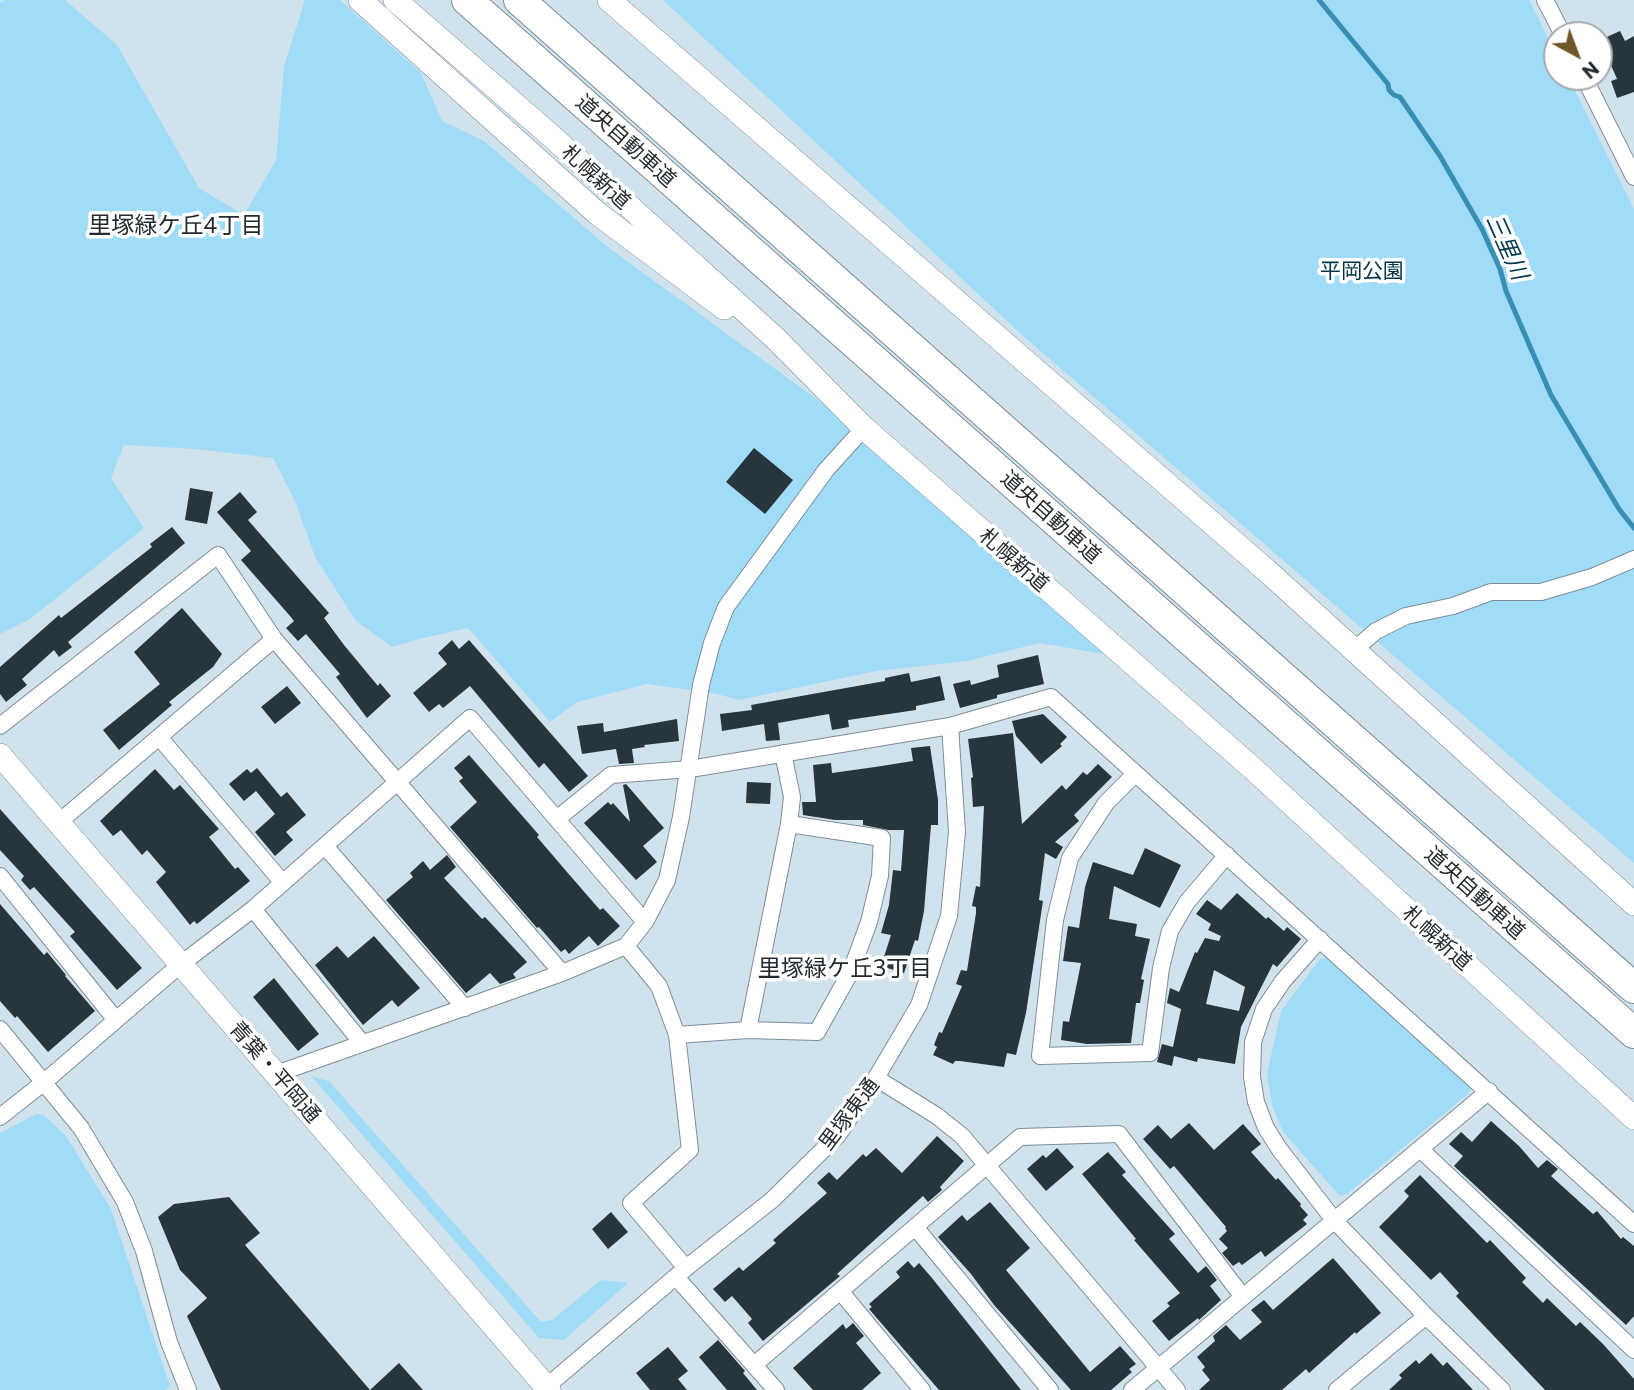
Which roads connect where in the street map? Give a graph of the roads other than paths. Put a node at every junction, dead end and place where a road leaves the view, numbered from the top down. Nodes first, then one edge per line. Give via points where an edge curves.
1 (360, 0) edge
2 (395, 0) edge
3 (467, 0) edge
4 (519, 0) edge
5 (609, 0) edge
6 (626, 0) edge
7 (1545, 0) edge
8 (1556, 21) edge
9 (684, 66) junction
10 (1591, 91) edge
11 (1634, 177) edge
12 (775, 338) junction
13 (864, 428) junction
14 (1631, 560) edge
15 (274, 639) junction
16 (1354, 650) junction
17 (0, 726) edge
18 (950, 726) junction
19 (159, 737) junction
20 (783, 753) junction
21 (0, 755) edge
22 (690, 769) junction
23 (1135, 775) junction
24 (397, 783) junction
25 (558, 818) junction
26 (58, 823) junction
27 (789, 824) junction
28 (325, 846) junction
29 (1227, 855) junction
30 (0, 876) edge
31 (283, 883) junction
32 (1634, 904) edge
33 (253, 909) junction
34 (645, 922) junction
35 (1320, 939) junction
36 (626, 946) junction
37 (181, 964) junction
38 (562, 973) junction
39 (1634, 988) edge
40 (465, 1008) junction
41 (116, 1020) junction
42 (0, 1029) edge
43 (748, 1030) junction
44 (1634, 1034) edge
45 (677, 1035) junction
46 (362, 1043) junction
47 (276, 1074) junction
48 (876, 1077) junction
49 (43, 1083) junction
50 (1489, 1091) junction
51 (0, 1117) edge
52 (1634, 1118) edge
53 (1420, 1149) junction
54 (987, 1164) junction
55 (1334, 1220) junction
56 (1634, 1224) edge
57 (915, 1227) junction
58 (681, 1272) junction
59 (841, 1292) junction
60 (1243, 1297) junction
61 (1426, 1316) junction
62 (1634, 1350) edge
63 (754, 1365) junction
64 (1158, 1368) junction
65 (545, 1389) edge
66 (188, 1390) edge
67 (776, 1390) edge
68 (922, 1390) edge
69 (1050, 1390) edge
70 (1132, 1390) edge
71 (1177, 1390) edge
72 (1337, 1390) edge
73 (1502, 1390) edge

1 - 12 street via 598,214 715,303
2 - 12 street, 札幌新道
3 - 44 highway, 道央自動車道
4 - 39 highway, 道央自動車道
5 - 9 street
6 - 9 street
7 - 8 street
9 - 16 street
10 - 11 street
12 - 13 street, 札幌新道
13 - 22 street via 826,470 726,607 701,685
13 - 52 street, 札幌新道 via 1250,766
14 - 16 street via 1541,592 1492,592 1406,616 1376,631
15 - 17 street via 218,555
15 - 19 street
15 - 24 street
16 - 32 street
18 - 20 street
18 - 23 street via 1051,697
18 - 48 street, 里塚東通 via 957,832 949,916 919,1005
19 - 26 street
19 - 31 street
20 - 22 street
20 - 27 street via 792,797
21 - 26 street, 青葉・平岡通
22 - 25 street via 611,775
22 - 34 street via 667,880
23 - 29 street
23 - 29 street via 1106,803 1070,858 1055,920 1040,1056 1150,1053 1170,931 1187,902
24 - 25 street via 470,719
24 - 28 street
24 - 38 street
25 - 34 street
26 - 37 street, 青葉・平岡通
27 - 43 street
27 - 43 street via 882,838 880,876 851,971 817,1031
28 - 31 street
28 - 40 street
29 - 35 street
30 - 41 street
31 - 33 street
33 - 37 street
33 - 46 street
34 - 36 street
35 - 50 street
35 - 55 street via 1264,1009 1253,1042 1252,1077 1266,1128
36 - 38 street
36 - 45 street via 659,986
37 - 41 street
37 - 47 street, 青葉・平岡通
38 - 40 street
40 - 46 street
41 - 49 street
42 - 49 street
43 - 45 street
45 - 58 street via 690,1150 631,1203
46 - 47 street
47 - 65 street, 青葉・平岡通
48 - 54 street via 937,1116
48 - 58 street, 里塚東通 via 838,1135 772,1200
49 - 51 street
49 - 66 street via 81,1128 125,1202
50 - 53 street
50 - 56 street
53 - 55 street
53 - 62 street
54 - 57 street
54 - 60 street via 1020,1137 1119,1134
54 - 64 street
55 - 60 street
55 - 61 street
57 - 59 street
57 - 69 street
58 - 63 street
58 - 65 street, 里塚東通
59 - 63 street
59 - 68 street
60 - 64 street
61 - 72 street
61 - 73 street
63 - 67 street
64 - 70 street
64 - 71 street

